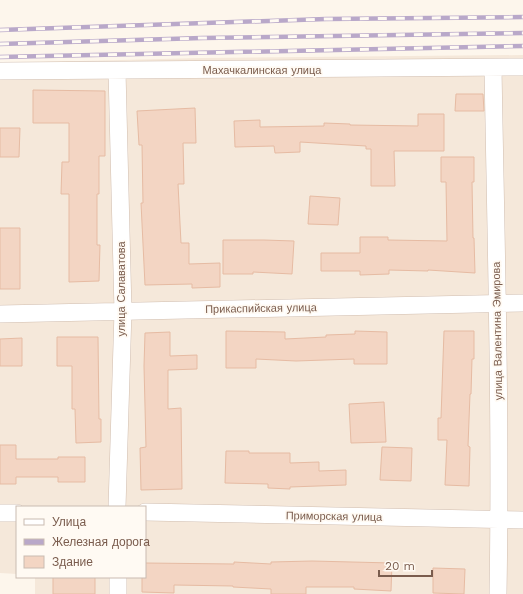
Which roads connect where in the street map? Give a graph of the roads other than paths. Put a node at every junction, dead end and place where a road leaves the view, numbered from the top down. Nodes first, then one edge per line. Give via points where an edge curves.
1 (523, 67) edge
2 (493, 68) junction
3 (0, 71) edge
4 (117, 71) junction
5 (497, 303) junction
6 (523, 303) edge
7 (123, 311) junction
8 (0, 314) edge
9 (117, 506) edge
10 (146, 512) edge
11 (0, 513) edge
12 (16, 513) edge
13 (499, 519) junction
14 (523, 520) edge
15 (118, 578) edge
16 (118, 594) edge
17 (498, 594) edge

1 - 2 street, Махачкалинская улица
2 - 4 street, Махачкалинская улица
2 - 5 street, улица Валентина Эмирова
3 - 4 street, Махачкалинская улица
4 - 7 street, улица Салаватова
5 - 6 street, Прикаспийская улица
5 - 7 street, Прикаспийская улица
5 - 13 street, улица Валентина Эмирова
7 - 8 street, Прикаспийская улица
7 - 9 street, улица Салаватова
10 - 13 street, Приморская улица
11 - 12 street
13 - 14 street, Приморская улица
13 - 17 street, улица Валентина Эмирова
15 - 16 street

